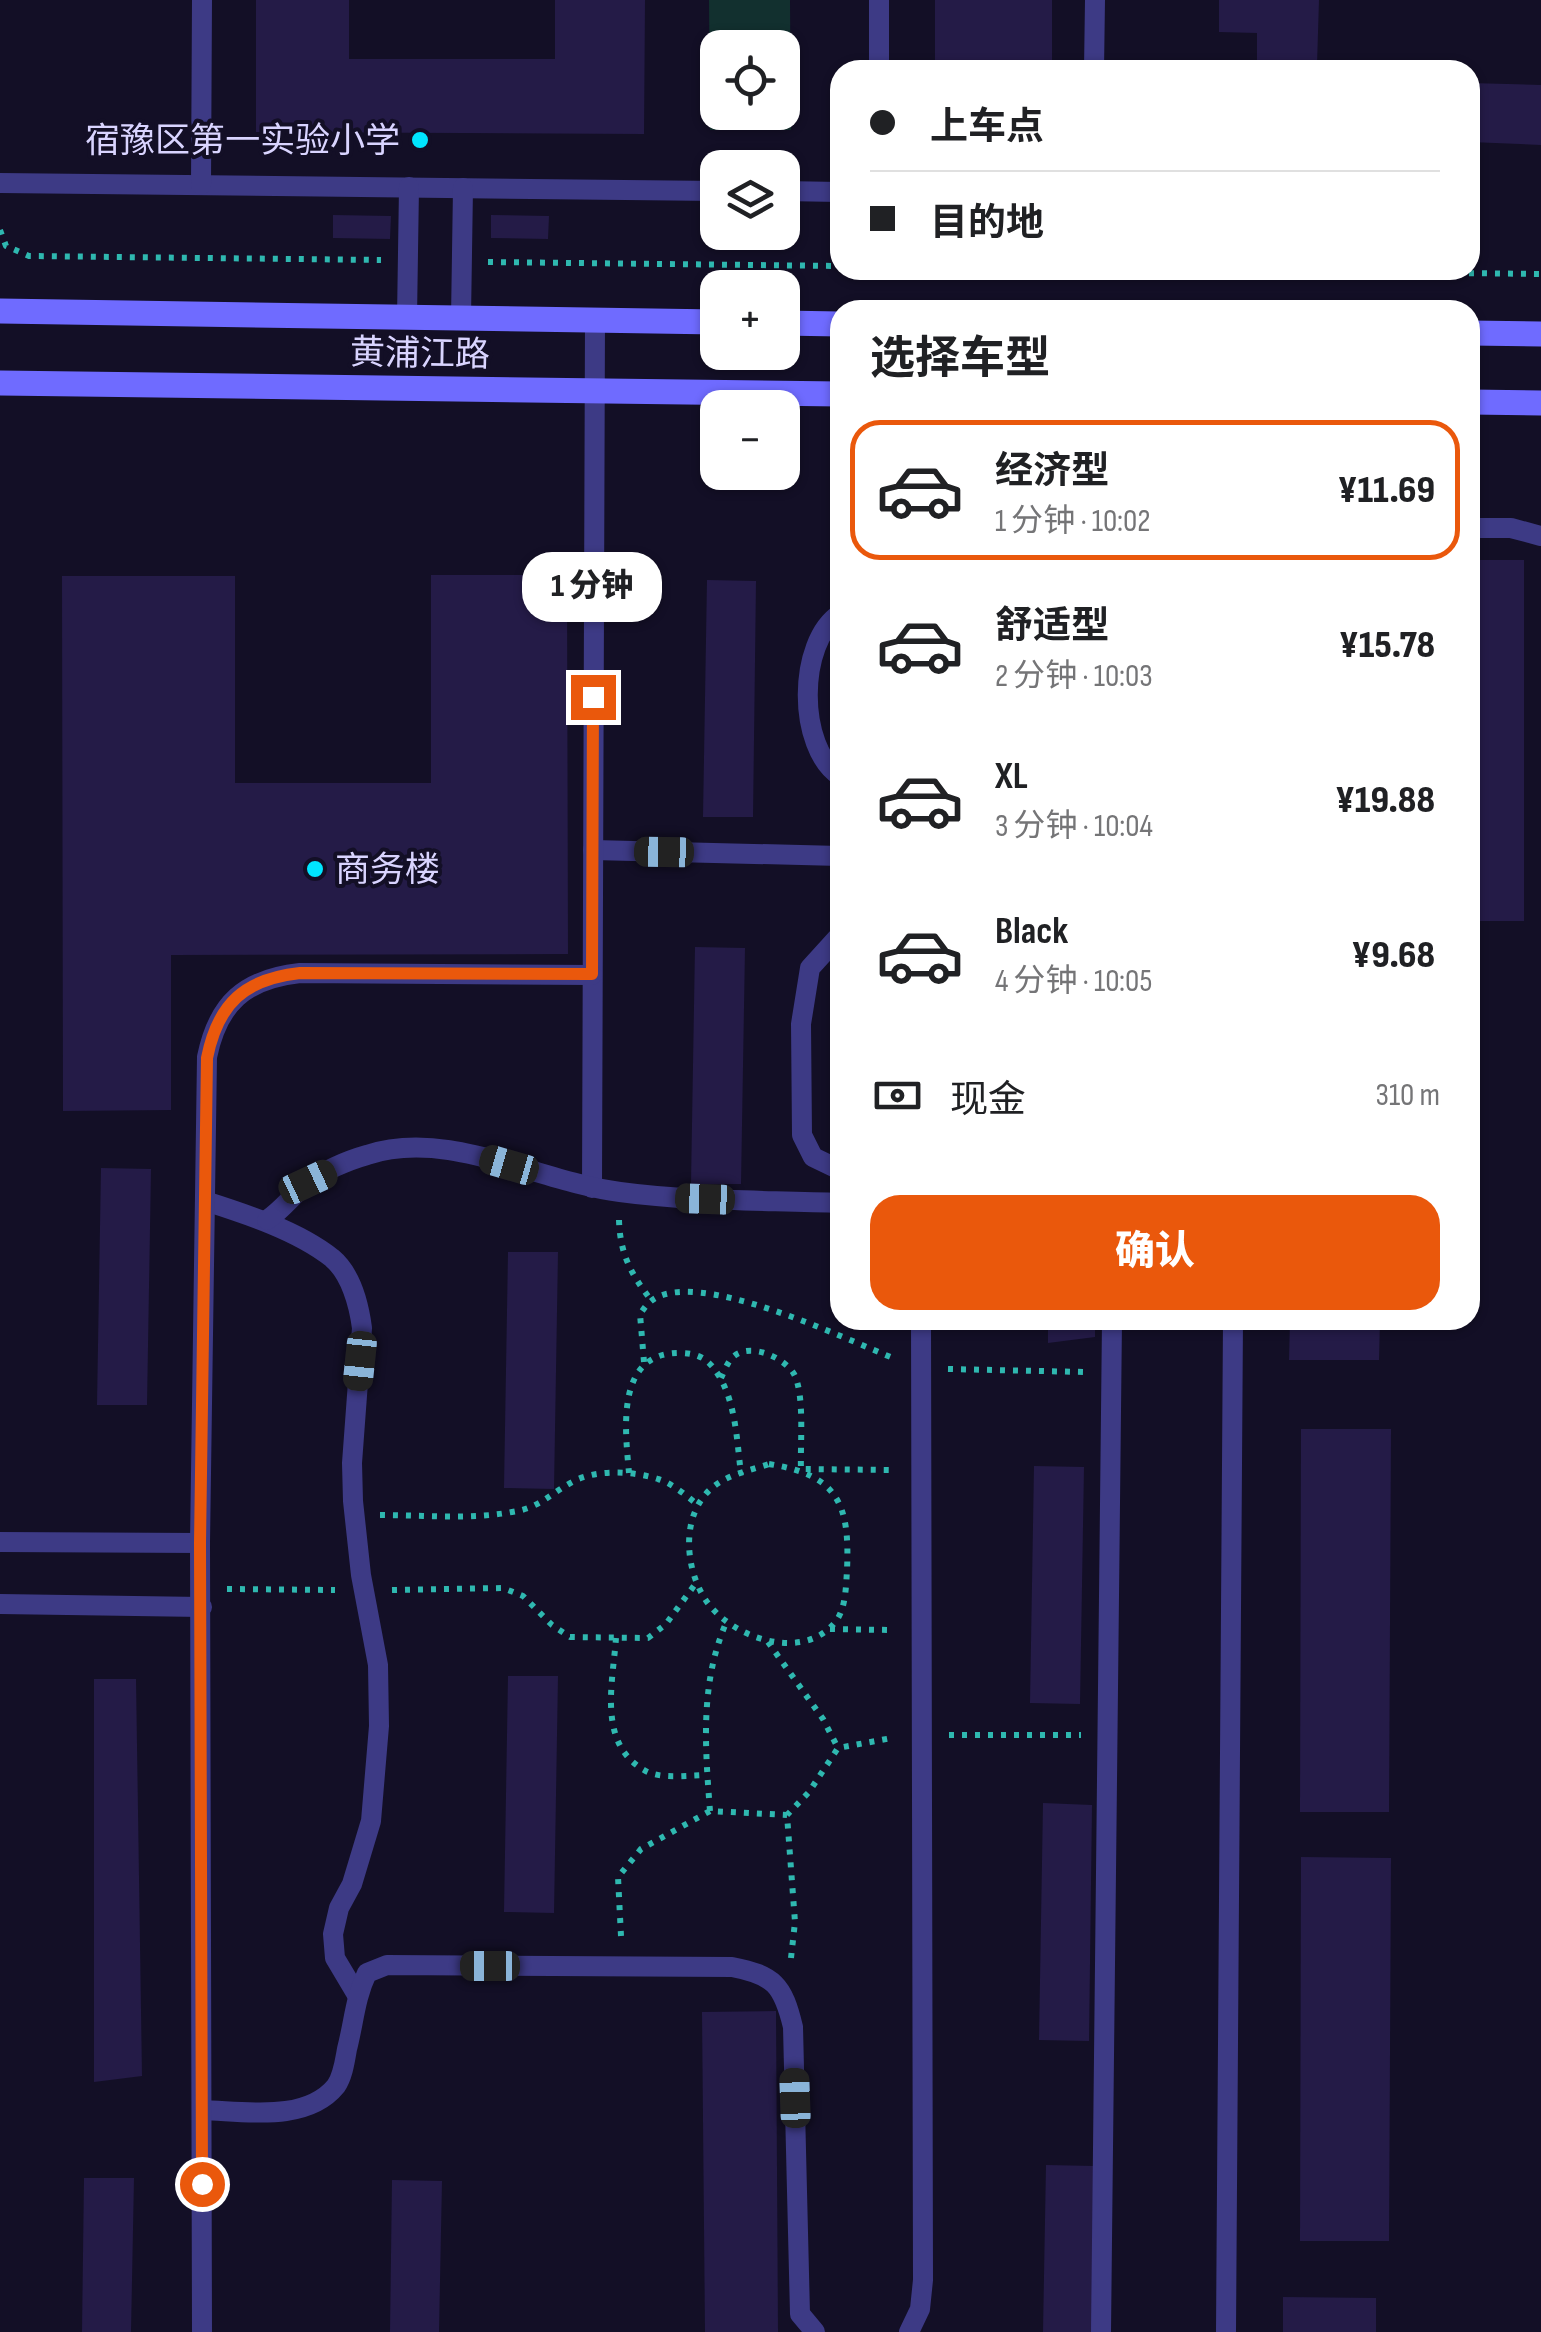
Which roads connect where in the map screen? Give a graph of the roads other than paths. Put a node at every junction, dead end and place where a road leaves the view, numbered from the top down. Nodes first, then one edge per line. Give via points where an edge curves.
1 (202, 0) edge
2 (879, 0) edge
3 (1095, 0) edge
4 (879, 60) edge
5 (1094, 60) edge
6 (0, 184) edge
7 (201, 185) junction
8 (409, 187) junction
9 (463, 188) junction
10 (700, 190) edge
11 (800, 191) edge
12 (830, 192) edge
13 (0, 311) edge
14 (407, 318) junction
15 (462, 318) junction
16 (595, 320) junction
17 (700, 322) edge
18 (800, 323) edge
19 (830, 324) edge
20 (1480, 334) edge
21 (1541, 334) edge
22 (0, 383) edge
23 (594, 390) junction
24 (830, 394) edge
25 (1480, 402) edge
26 (1541, 403) edge
27 (1480, 528) edge
28 (1541, 536) edge
29 (830, 623) edge
30 (830, 766) edge
31 (593, 850) junction
32 (830, 856) edge
33 (830, 946) edge
34 (592, 974) junction
35 (830, 1165) edge
36 (592, 1188) junction
37 (205, 1201) junction
38 (830, 1203) edge
39 (267, 1220) junction
40 (920, 1330) edge
41 (1112, 1330) edge
42 (1232, 1330) edge
43 (0, 1542) edge
44 (200, 1543) junction
45 (201, 1598) junction
46 (0, 1604) edge
47 (356, 1996) junction
48 (202, 2110) junction
49 (202, 2332) edge
50 (815, 2332) edge
51 (910, 2332) edge
52 (1101, 2332) edge
53 (1226, 2332) edge

1 - 7 lane
2 - 4 lane
3 - 5 lane
6 - 7 lane
7 - 8 lane
8 - 9 lane
8 - 14 lane
9 - 10 lane
9 - 15 lane
11 - 12 lane
13 - 14 street, 黄浦江路
14 - 15 street, 黄浦江路
15 - 16 street, 黄浦江路
16 - 17 street, 黄浦江路
16 - 23 lane
18 - 19 street
20 - 21 street
22 - 23 street, 黄浦江路
23 - 24 street, 黄浦江路
23 - 31 lane
25 - 26 street
27 - 28 lane
29 - 30 lane via 815,645 808,712 820,756
31 - 32 lane
31 - 34 lane
33 - 35 lane via 810,968 801,1024 802,1135 813,1157
34 - 36 lane
34 - 37 lane via 300,973 249,987 213,1028
36 - 38 lane via 672,1198
36 - 39 lane via 468,1153 408,1147 368,1154 308,1182
37 - 39 lane
37 - 44 lane
39 - 47 lane via 332,1259 360,1310 352,1463 363,1590 378,1665 376,1767 371,1821 332,1934 334,1958
40 - 51 lane via 924,2280
41 - 52 lane
42 - 53 lane
43 - 44 lane
44 - 45 lane
45 - 46 lane
45 - 48 lane
47 - 48 lane via 338,2083 320,2100 276,2112
47 - 50 lane via 366,1973 387,1965 760,1972 786,1999 793,2026 800,2314
48 - 49 lane

